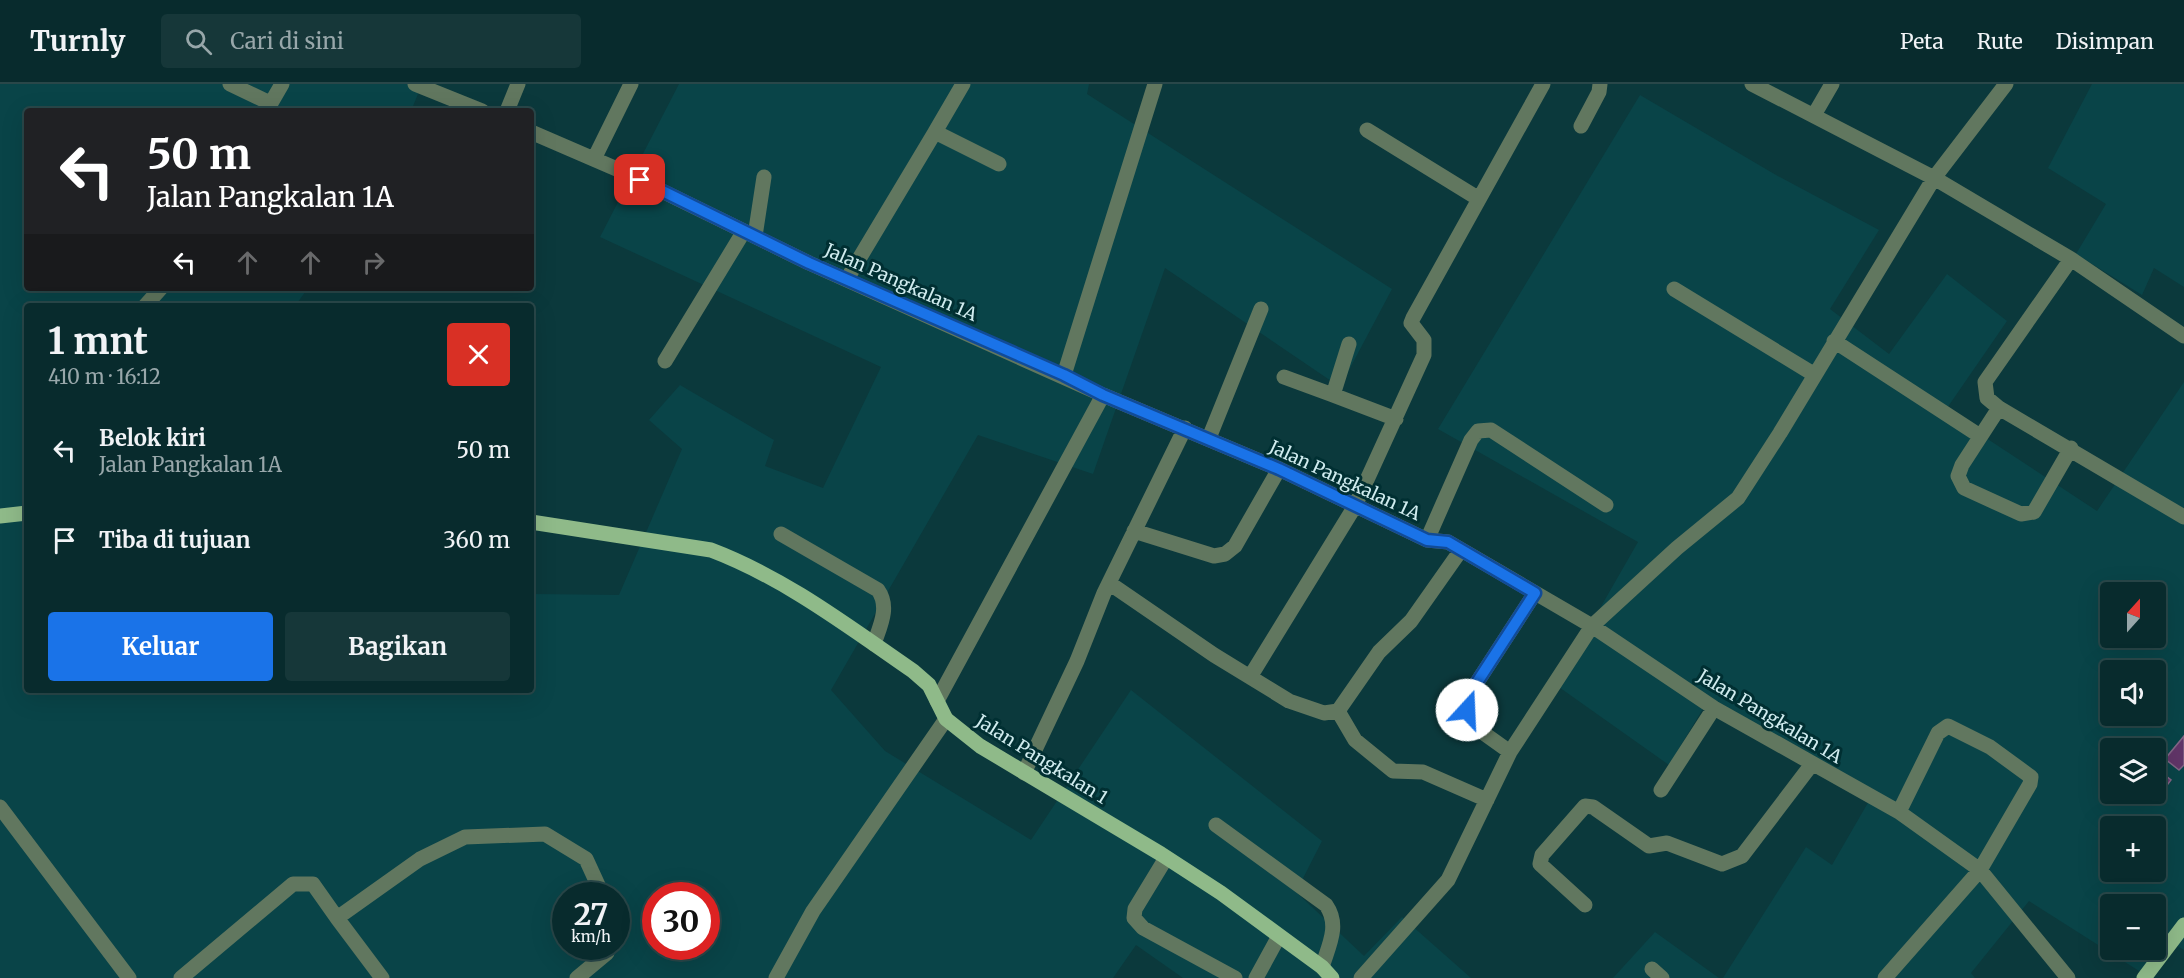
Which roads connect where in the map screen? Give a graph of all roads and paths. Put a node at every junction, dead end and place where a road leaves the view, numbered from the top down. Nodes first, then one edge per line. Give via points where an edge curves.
1 (230, 84) edge
2 (282, 84) edge
3 (415, 84) edge
4 (518, 84) edge
5 (631, 84) edge
6 (963, 84) edge
7 (1155, 84) edge
8 (1543, 84) edge
9 (1600, 84) edge
10 (1752, 84) edge
11 (1832, 84) edge
12 (2006, 84) edge
13 (268, 107) edge
14 (475, 108) edge
15 (508, 108) edge
16 (1814, 115) junction
17 (1581, 126) dead end
18 (1367, 130) dead end
19 (935, 132) junction
20 (534, 133) edge
21 (594, 159) junction
22 (999, 164) dead end
23 (764, 177) dead end
24 (1934, 178) junction
25 (1479, 200) junction
26 (749, 234) junction
27 (2071, 259) junction
28 (847, 279) junction
29 (1674, 289) dead end
30 (158, 291) edge
31 (148, 303) edge
32 (1261, 309) dead end
33 (2184, 336) edge
34 (1834, 341) junction
35 (1349, 344) dead end
36 (665, 361) dead end
37 (1064, 375) junction
38 (1815, 375) junction
39 (1284, 377) dead end
40 (1103, 395) junction
41 (1333, 395) junction
42 (1999, 408) junction
43 (1396, 419) junction
44 (1185, 428) junction
45 (1980, 436) junction
46 (1209, 438) junction
47 (2071, 448) junction
48 (1279, 469) junction
49 (1606, 505) dead end
50 (1355, 506) junction
51 (24, 513) edge
52 (0, 516) edge
53 (2184, 517) edge
54 (534, 522) edge
55 (1134, 531) junction
56 (781, 534) dead end
57 (1427, 540) junction
58 (1461, 550) junction
59 (1109, 583) junction
60 (1535, 593) junction
61 (1592, 627) junction
62 (874, 644) junction
63 (1250, 677) junction
64 (937, 701) junction
65 (1714, 708) junction
66 (1338, 711) junction
67 (946, 719) junction
68 (1510, 752) junction
69 (1812, 764) junction
70 (1024, 773) junction
71 (1660, 790) dead end
72 (1487, 800) junction
73 (0, 807) edge
74 (1899, 812) junction
75 (1216, 825) dead end
76 (1166, 858) junction
77 (1980, 870) junction
78 (597, 882) edge
79 (1585, 905) dead end
80 (337, 918) junction
81 (2184, 925) edge
82 (1279, 936) junction
83 (598, 960) edge
84 (1327, 973) edge
85 (129, 978) edge
86 (181, 978) edge
87 (382, 978) edge
88 (577, 978) edge
89 (776, 978) edge
90 (1235, 978) edge
91 (1256, 978) edge
92 (1361, 978) edge
93 (1885, 978) edge
94 (2068, 978) edge
95 (2144, 978) edge

1 - 13 street
2 - 13 street
3 - 14 street
4 - 15 street
5 - 21 street
6 - 19 street
7 - 37 street
8 - 25 street
9 - 17 street
10 - 16 street
11 - 16 street
12 - 24 street
16 - 24 street
18 - 25 street
19 - 22 street
19 - 28 street
20 - 21 street, Jalan Pangkalan 1A
21 - 26 street, Jalan Pangkalan 1A
23 - 26 street
24 - 27 street
24 - 34 street
25 - 43 street via 1413,318 1426,347
26 - 28 street, Jalan Pangkalan 1A
26 - 36 street
27 - 33 street
27 - 42 street via 1985,382 1987,398
28 - 37 street, Jalan Pangkalan 1A
29 - 38 street
30 - 31 street
32 - 46 street
34 - 38 street
34 - 45 street
35 - 41 street
37 - 40 street, Jalan Pangkalan 1A
38 - 61 street via 1738,498
39 - 41 street
40 - 44 street, Jalan Pangkalan 1A
40 - 64 street
41 - 43 street
42 - 45 street
42 - 47 street
43 - 50 street
44 - 46 street, Jalan Pangkalan 1A
44 - 55 street
45 - 47 street via 1958,476 1964,488 2021,514 2034,512
46 - 48 street, Jalan Pangkalan 1A
47 - 53 street
48 - 50 street, Jalan Pangkalan 1A
48 - 55 street via 1235,546 1225,554 1214,556
49 - 57 street via 1491,430 1478,431
50 - 57 street, Jalan Pangkalan 1A
50 - 63 street
51 - 52 main road
54 - 62 main road, Jalan Pangkalan 1 via 711,550 802,596
55 - 59 street
56 - 62 street via 878,590 885,599 885,608
57 - 58 street, Jalan Pangkalan 1A via 1448,542
58 - 60 street, Jalan Pangkalan 1A
58 - 66 street via 1411,621 1379,652
59 - 63 street
59 - 70 street
60 - 61 street, Jalan Pangkalan 1A
60 - 68 street via 1474,687 1467,710 1475,727
61 - 65 street, Jalan Pangkalan 1A
61 - 68 street
62 - 64 main road, Jalan Pangkalan 1 via 913,670 929,685
63 - 66 street via 1308,709
64 - 67 main road, Jalan Pangkalan 1
65 - 69 street, Jalan Pangkalan 1A
65 - 71 street
66 - 72 street via 1354,740 1393,771 1422,772
67 - 70 main road, Jalan Pangkalan 1
67 - 89 street via 813,911
68 - 72 street
69 - 74 street, Jalan Pangkalan 1A
69 - 79 street via 1742,856 1722,864 1667,843 1649,846 1593,807 1585,806 1542,855 1540,864
70 - 76 main road, Jalan Pangkalan 1
72 - 92 street via 1448,880
73 - 85 street
74 - 77 street, Jalan Pangkalan 1A
74 - 77 street via 1944,727 1990,747 2027,771 2030,784
75 - 84 street via 1326,905 1333,916
76 - 82 main road, Jalan Pangkalan 1
76 - 90 street via 1135,909 1134,918 1143,928
77 - 93 street
77 - 94 street, Jalan Pangkalan 1A
78 - 80 street via 586,859 545,834 465,837 420,859
80 - 86 street via 313,884 293,884
80 - 87 street
81 - 95 main road
82 - 84 main road, Jalan Pangkalan 1
82 - 91 street
83 - 88 street

